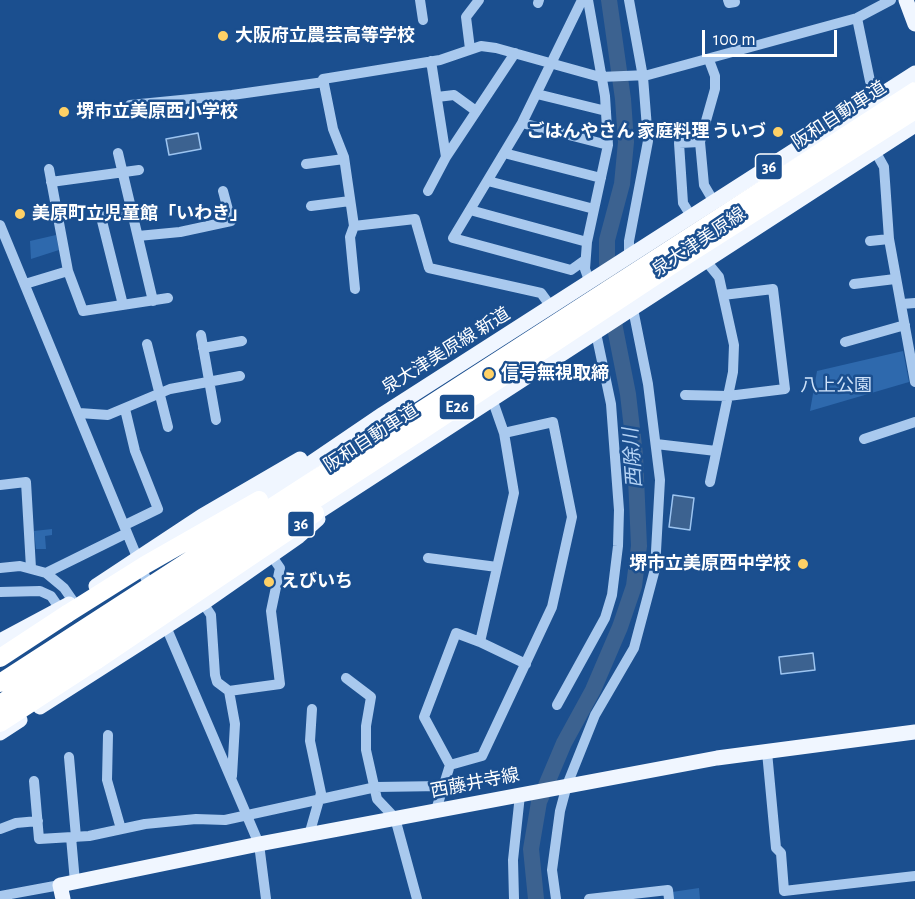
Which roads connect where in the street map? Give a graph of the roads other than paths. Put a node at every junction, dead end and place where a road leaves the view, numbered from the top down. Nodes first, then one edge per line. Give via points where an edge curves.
1 (420, 0) edge
2 (479, 0) edge
3 (582, 0) edge
4 (588, 0) edge
5 (629, 0) edge
6 (891, 0) edge
7 (906, 0) edge
8 (857, 18) junction
9 (423, 20) dead end
10 (915, 24) edge
11 (470, 49) junction
12 (515, 53) junction
13 (709, 60) junction
14 (431, 61) junction
15 (553, 63) junction
16 (915, 73) edge
17 (642, 75) junction
18 (600, 77) junction
19 (324, 82) junction
20 (915, 91) edge
21 (537, 94) junction
22 (880, 95) junction
23 (437, 97) junction
24 (130, 105) dead end
25 (915, 110) edge
26 (476, 111) junction
27 (606, 111) junction
28 (522, 123) junction
29 (915, 125) edge
30 (700, 142) junction
31 (608, 145) junction
32 (875, 152) junction
33 (118, 153) dead end
34 (504, 153) junction
35 (446, 157) junction
36 (344, 159) junction
37 (306, 164) dead end
38 (49, 169) dead end
39 (139, 170) dead end
40 (122, 172) junction
41 (601, 178) junction
42 (488, 181) junction
43 (51, 182) junction
44 (223, 191) dead end
45 (428, 191) dead end
46 (350, 201) junction
47 (714, 202) junction
48 (311, 206) dead end
49 (594, 209) junction
50 (132, 210) junction
51 (470, 210) junction
52 (691, 216) junction
53 (0, 225) edge
54 (354, 226) junction
55 (138, 236) junction
56 (889, 239) junction
57 (870, 241) dead end
58 (587, 242) junction
59 (626, 259) junction
60 (585, 260) junction
61 (706, 261) junction
62 (68, 270) junction
63 (895, 279) junction
64 (591, 282) junction
65 (25, 284) junction
66 (854, 284) dead end
67 (355, 289) dead end
68 (723, 295) junction
69 (168, 298) dead end
70 (153, 301) junction
71 (915, 303) edge
72 (902, 304) junction
73 (123, 305) junction
74 (552, 308) junction
75 (632, 310) junction
76 (908, 324) edge
77 (597, 332) junction
78 (201, 335) dead end
79 (242, 341) dead end
80 (845, 342) dead end
81 (147, 344) dead end
82 (203, 348) junction
83 (471, 360) junction
84 (240, 376) dead end
85 (209, 380) junction
86 (915, 382) edge
87 (159, 393) junction
88 (685, 395) dead end
89 (728, 396) junction
90 (493, 399) junction
91 (124, 409) junction
92 (79, 413) junction
93 (383, 414) junction
94 (216, 420) dead end
95 (915, 422) edge
96 (168, 427) dead end
97 (421, 431) junction
98 (504, 433) junction
99 (864, 439) dead end
100 (656, 444) junction
101 (717, 451) junction
102 (327, 470) junction
103 (710, 482) dead end
104 (0, 485) edge
105 (338, 500) junction
106 (126, 529) junction
107 (271, 555) junction
108 (138, 558) junction
109 (428, 558) dead end
110 (0, 567) edge
111 (497, 567) junction
112 (31, 568) junction
113 (46, 573) junction
114 (144, 575) junction
115 (0, 592) edge
116 (203, 603) junction
117 (67, 608) junction
118 (160, 611) junction
119 (166, 626) junction
120 (480, 642) junction
121 (0, 645) edge
122 (526, 664) junction
123 (0, 667) edge
124 (346, 678) dead end
125 (0, 683) edge
126 (229, 691) junction
127 (0, 704) edge
128 (557, 705) dead end
129 (312, 709) dead end
130 (0, 713) edge
131 (0, 723) edge
132 (915, 732) edge
133 (0, 733) edge
134 (108, 735) dead end
135 (767, 752) junction
136 (69, 757) dead end
137 (450, 765) junction
138 (232, 780) junction
139 (34, 781) dead end
140 (442, 786) junction
141 (564, 786) junction
142 (376, 787) junction
143 (523, 794) junction
144 (320, 798) junction
145 (436, 810) junction
146 (248, 815) junction
147 (395, 818) junction
148 (38, 821) junction
149 (0, 829) edge
150 (121, 830) junction
151 (309, 835) junction
152 (74, 837) junction
153 (259, 844) junction
154 (915, 876) edge
155 (66, 888) edge
156 (0, 896) edge
157 (414, 897) edge
158 (622, 897) edge
159 (266, 899) edge
160 (514, 899) edge
161 (556, 899) edge
162 (589, 899) edge
163 (669, 899) edge

1 - 9 street
2 - 11 street via 466,17
3 - 15 street
4 - 18 street
5 - 17 street
6 - 8 street
7 - 10 main road
8 - 13 street
8 - 22 street via 870,81
11 - 12 street via 481,46
11 - 14 street
12 - 15 street
12 - 26 street
13 - 17 street
13 - 30 street via 716,76 715,89
14 - 19 street via 323,79
14 - 23 street
15 - 18 street
15 - 21 street
16 - 22 main road, 泉大津美原線 新道 / 36
17 - 18 street
17 - 59 street via 648,141
18 - 27 street
19 - 24 street
19 - 36 street via 333,129
20 - 102 highway, 阪和自動車道 / E26, bridge
21 - 27 street
21 - 28 street
22 - 47 main road, 泉大津美原線 新道 / 36
23 - 26 street via 454,95
23 - 35 street
25 - 97 highway, 阪和自動車道 / E26, bridge
26 - 35 street
27 - 31 street
28 - 31 street
28 - 34 street
29 - 32 main road, 36
30 - 47 street via 704,185
30 - 52 street via 679,143 683,203
31 - 41 street
32 - 56 street via 884,168
32 - 61 main road, 泉大津美原線 / 36
33 - 40 street
34 - 41 street
34 - 42 street
35 - 45 street
36 - 37 street
36 - 46 street
38 - 43 street
39 - 40 street
40 - 43 street
40 - 50 street
41 - 49 street
42 - 49 street
42 - 51 street
43 - 62 street
44 - 55 street via 231,221
46 - 48 street
46 - 54 street
47 - 52 main road, 泉大津美原線 新道 / 36
49 - 58 street
50 - 55 street
50 - 73 street via 101,217
51 - 58 street
51 - 60 street via 453,238 571,270
52 - 59 main road, 泉大津美原線 新道 / 36
53 - 65 street
54 - 67 street via 350,237
54 - 74 street via 416,219 429,268 541,293
55 - 70 street
56 - 57 street
56 - 63 street
58 - 60 street
59 - 64 main road, 泉大津美原線 新道 / 36
60 - 64 street
61 - 68 street via 719,277
61 - 75 main road, 泉大津美原線 / 36
62 - 65 street
62 - 73 street via 83,311
63 - 66 street
63 - 72 street
64 - 74 main road, 泉大津美原線 新道 / 36
65 - 92 street
68 - 89 street via 734,345
68 - 89 street via 773,290 785,388
69 - 70 street
70 - 73 street
71 - 72 street
72 - 76 street
74 - 83 main road, 泉大津美原線 新道 / 36
75 - 77 main road, 36
75 - 100 street
76 - 80 street
76 - 86 street
77 - 90 main road, 36
77 - 128 street via 611,404 618,546 605,618
78 - 82 street
79 - 82 street
81 - 87 street
82 - 85 street
83 - 90 street
83 - 93 main road, 泉大津美原線 新道 / 36
84 - 85 street
85 - 87 street
85 - 94 street
87 - 91 street
87 - 96 street
88 - 89 street
89 - 101 street
90 - 98 street
90 - 105 main road, 36
91 - 92 street via 108,415
91 - 106 street via 135,451 158,509
92 - 106 street
93 - 108 main road, 36 via 202,516
93 - 114 main road, 泉大津美原線 新道 / 36
95 - 99 street
97 - 127 highway, 阪和自動車道 / E26, bridge
97 - 131 highway, bridge via 316,513
98 - 111 street via 514,493
98 - 122 street via 553,422 572,517 552,607
100 - 101 street
100 - 141 street via 660,480 657,542 644,619 634,648 595,715
101 - 103 street
102 - 117 highway, bridge via 255,502
102 - 125 highway, 阪和自動車道 / E26, bridge
104 - 112 street via 26,482
105 - 107 main road, 36 via 299,536
105 - 118 main road, 36
106 - 108 street
106 - 113 street
107 - 116 main road, 36
107 - 126 street via 280,568 271,611 280,684
108 - 114 street
108 - 117 main road, 36
109 - 111 street
110 - 112 street
111 - 120 street
112 - 113 street
113 - 117 street via 64,588
114 - 118 street
114 - 123 main road, 泉大津美原線 新道 / 36
115 - 117 street via 40,591
116 - 119 main road, 36
116 - 126 street via 211,615 215,675
117 - 121 highway
118 - 119 street
118 - 130 main road, 36
119 - 133 main road, 36
119 - 138 street
120 - 122 street
120 - 137 street via 456,633 424,717
122 - 137 street via 482,756
124 - 142 street via 371,697 366,750
126 - 138 street via 235,724
129 - 144 street via 310,741
132 - 135 main road, 西藤井寺線
134 - 150 street via 107,780
135 - 141 main road, 西藤井寺線
135 - 154 street via 784,891
136 - 152 street
137 - 140 street
138 - 146 street
139 - 148 street
140 - 142 street
140 - 145 street
141 - 143 main road, 西藤井寺線
141 - 161 street via 552,870
142 - 144 street
142 - 147 street via 377,800
143 - 145 main road, 西藤井寺線
143 - 160 street via 513,860
144 - 146 street
144 - 151 street
145 - 147 main road, 西藤井寺線
146 - 150 street via 145,824
146 - 153 street
147 - 151 main road, 西藤井寺線
147 - 157 street
148 - 149 street
148 - 152 street via 39,839
150 - 152 street
151 - 153 main road, 西藤井寺線
152 - 155 street
153 - 155 main road, 西藤井寺線
153 - 159 street
155 - 156 street
158 - 162 street
158 - 163 street via 668,890

